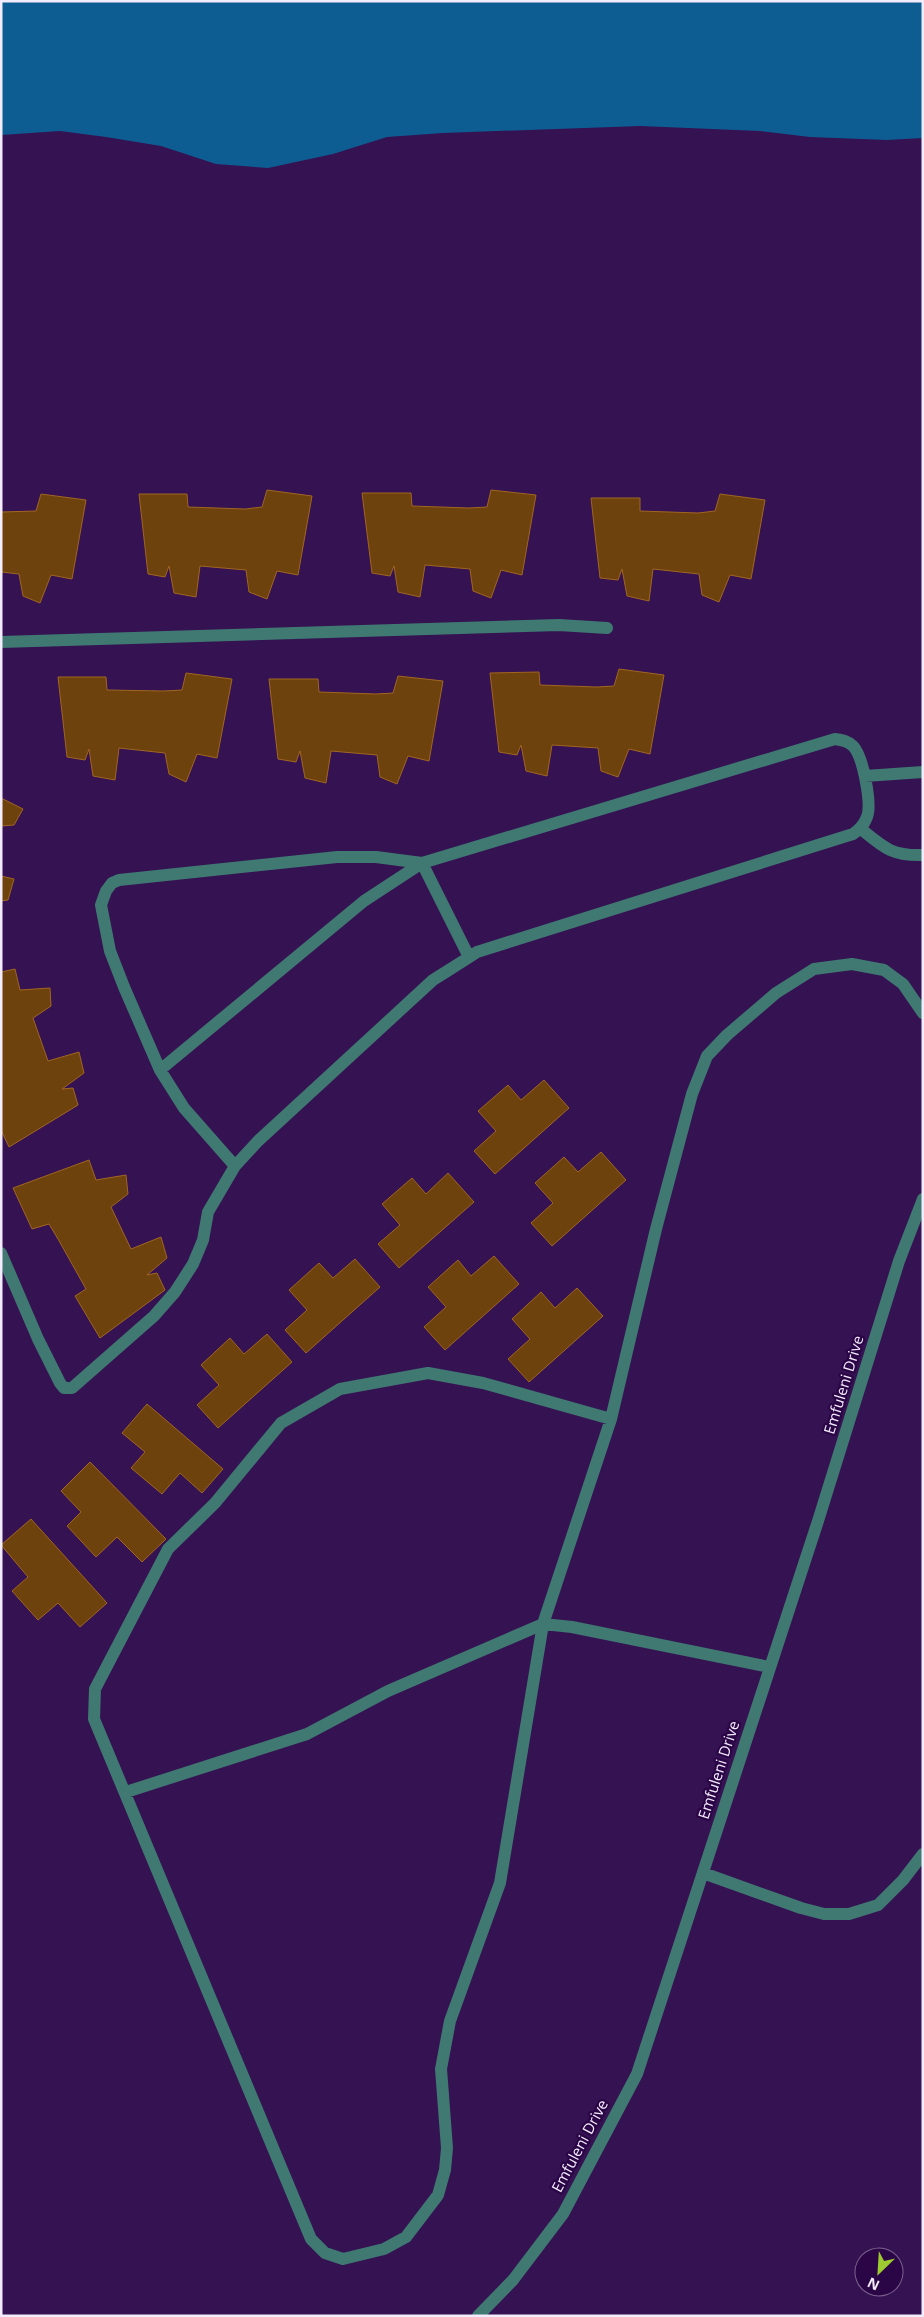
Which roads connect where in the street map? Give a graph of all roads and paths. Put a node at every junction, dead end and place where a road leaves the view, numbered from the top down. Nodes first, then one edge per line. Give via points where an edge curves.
1 (607, 628) dead end
2 (1, 642) edge
3 (923, 772) edge
4 (865, 776) junction
5 (861, 829) junction
6 (923, 856) edge
7 (422, 863) junction
8 (469, 957) junction
9 (923, 1013) edge
10 (160, 1070) junction
11 (235, 1166) junction
12 (923, 1199) edge
13 (1, 1253) edge
14 (611, 1419) junction
15 (543, 1624) junction
16 (769, 1667) junction
17 (126, 1792) junction
18 (923, 1854) edge
19 (703, 1873) junction
20 (478, 2316) edge

1 - 2 street via 559,625
3 - 4 street
4 - 5 street via 868,816
4 - 7 street via 854,747 835,739
5 - 6 street via 903,856
5 - 8 street via 496,945
7 - 8 street
7 - 10 street via 364,901
7 - 10 street via 376,857 337,857 112,883 101,905 110,951
8 - 11 street via 433,980
9 - 14 street via 903,984 884,970 852,964 814,969 776,993 707,1056 690,1103 656,1229
10 - 11 street via 184,1108
11 - 13 street via 208,1212 203,1240 193,1264 175,1292 154,1316 72,1388 64,1388 60,1383
12 - 16 street, Emfuleni Drive via 899,1261
14 - 15 street
14 - 17 street via 483,1383 428,1372 340,1389 281,1423 215,1503 168,1549 95,1690 94,1719
15 - 16 street
15 - 17 street via 388,1691 306,1734
15 - 17 street via 500,1883 450,2021 441,2069 447,2148 445,2170 438,2196 406,2237 384,2250 343,2259 325,2253 311,2239
16 - 19 street, Emfuleni Drive
18 - 19 street via 878,1905 849,1914 824,1914 801,1908
19 - 20 street, Emfuleni Drive via 632,2082 563,2214 513,2280

